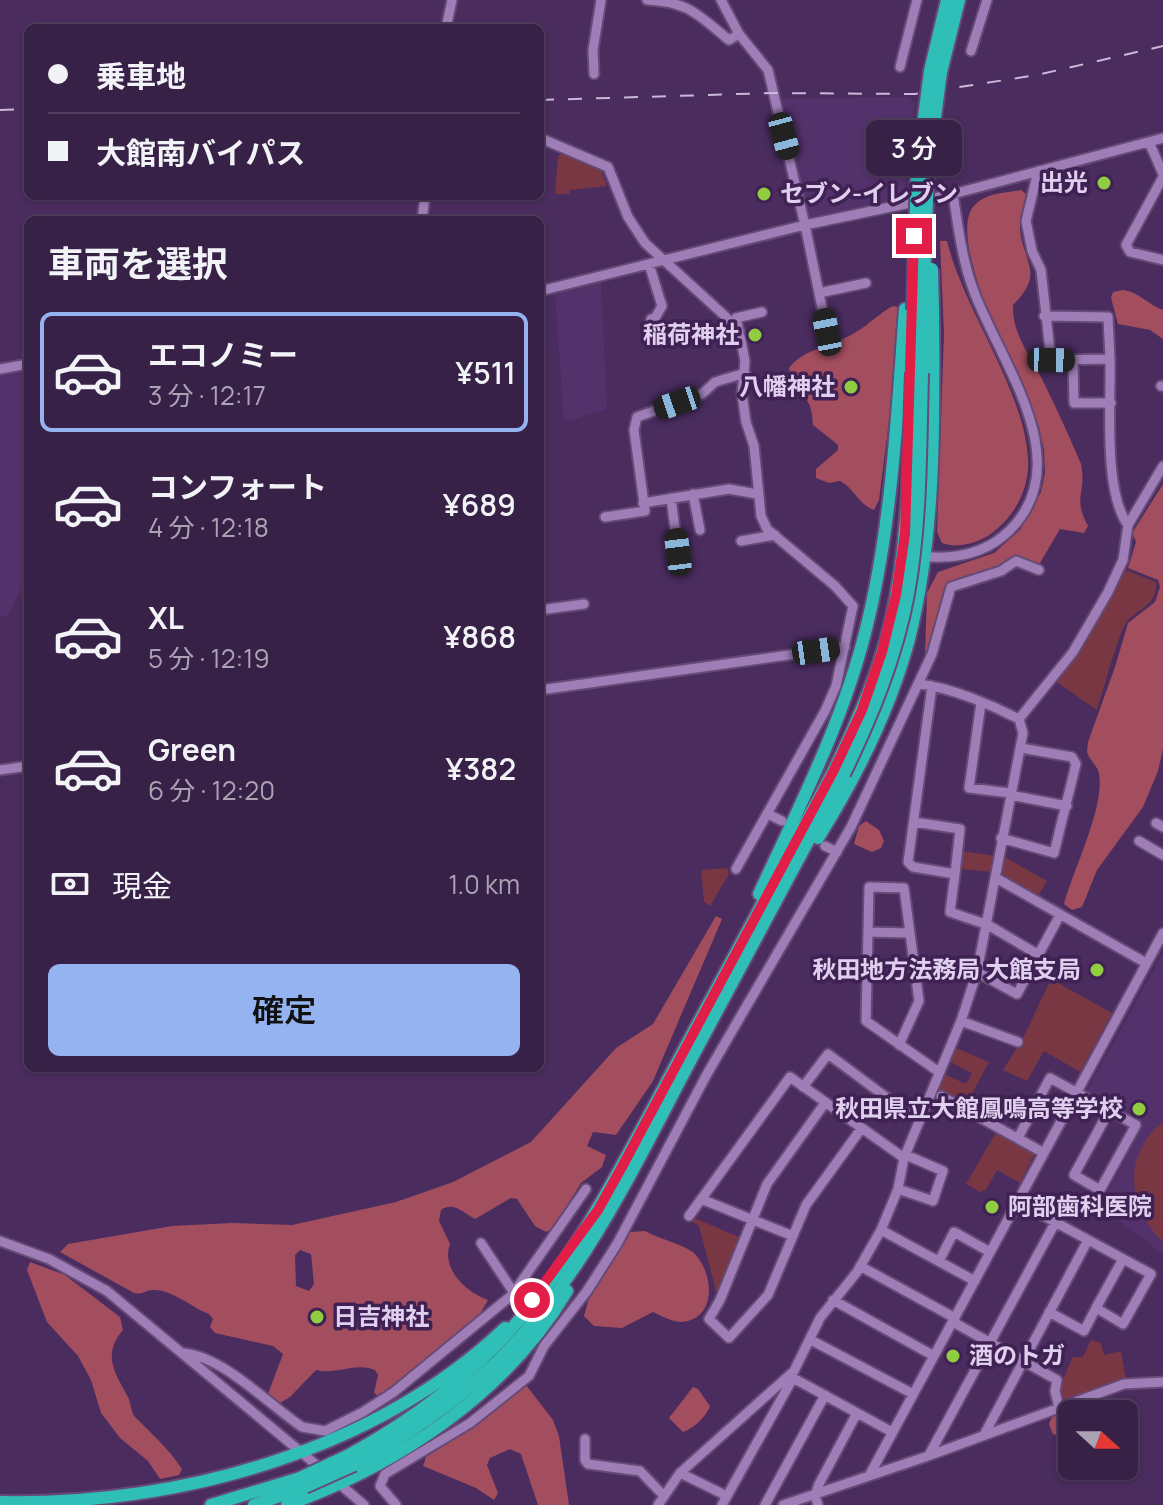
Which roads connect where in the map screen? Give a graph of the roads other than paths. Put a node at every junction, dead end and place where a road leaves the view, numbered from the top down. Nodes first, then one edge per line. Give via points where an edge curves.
1 (452, 0) edge
2 (601, 0) edge
3 (647, 0) edge
4 (721, 0) edge
5 (917, 0) edge
6 (947, 0) edge
7 (959, 0) edge
8 (987, 0) edge
9 (447, 24) edge
10 (739, 34) junction
11 (971, 51) dead end
12 (900, 67) dead end
13 (935, 71) junction
14 (594, 74) dead end
15 (1163, 138) edge
16 (544, 140) edge
17 (1149, 142) junction
18 (1038, 171) junction
19 (1163, 175) edge
20 (953, 194) junction
21 (805, 225) junction
22 (1163, 260) edge
23 (665, 261) junction
24 (649, 264) junction
25 (866, 283) dead end
26 (544, 290) edge
27 (819, 293) junction
28 (919, 310) junction
29 (762, 312) dead end
30 (1044, 316) junction
31 (651, 319) dead end
32 (827, 332) dead end
33 (740, 336) junction
34 (1110, 359) junction
35 (1073, 360) junction
36 (24, 365) edge
37 (0, 369) edge
38 (745, 373) junction
39 (1111, 403) junction
40 (1163, 466) edge
41 (693, 494) junction
42 (757, 494) junction
43 (671, 498) junction
44 (643, 503) junction
45 (605, 517) dead end
46 (1128, 525) junction
47 (700, 530) dead end
48 (775, 535) junction
49 (741, 541) dead end
50 (881, 550) junction
51 (678, 552) dead end
52 (925, 557) junction
53 (1039, 570) dead end
54 (584, 604) dead end
55 (544, 609) edge
56 (845, 647) junction
57 (919, 684) junction
58 (932, 686) junction
59 (544, 689) edge
60 (981, 703) junction
61 (1019, 719) junction
62 (1021, 748) junction
63 (24, 767) edge
64 (0, 770) edge
65 (1010, 794) junction
66 (1067, 806) junction
67 (768, 814) junction
68 (782, 821) dead end
69 (914, 822) junction
70 (1001, 838) junction
71 (1139, 841) dead end
72 (825, 846) dead end
73 (837, 852) junction
74 (1163, 855) edge
75 (736, 869) dead end
76 (955, 874) junction
77 (996, 878) junction
78 (1060, 915) junction
79 (988, 925) junction
80 (868, 932) junction
81 (909, 933) junction
82 (1163, 933) edge
83 (1039, 955) junction
84 (1146, 963) junction
85 (977, 972) junction
86 (961, 1021) junction
87 (705, 1022) junction
88 (1018, 1042) dead end
89 (899, 1045) junction
90 (939, 1072) junction
91 (803, 1087) junction
92 (1077, 1092) junction
93 (941, 1096) dead end
94 (825, 1103) junction
95 (1109, 1111) junction
96 (921, 1114) junction
97 (861, 1129) junction
98 (1019, 1136) junction
99 (1044, 1153) junction
100 (905, 1156) junction
101 (586, 1189) dead end
102 (898, 1189) junction
103 (701, 1199) junction
104 (1018, 1202) junction
105 (603, 1212) junction
106 (689, 1216) dead end
107 (753, 1220) junction
108 (1055, 1223) junction
109 (881, 1230) junction
110 (793, 1236) junction
111 (1088, 1240) junction
112 (0, 1241) edge
113 (481, 1243) dead end
114 (990, 1252) junction
115 (1123, 1259) junction
116 (939, 1261) junction
117 (860, 1266) junction
118 (975, 1281) junction
119 (514, 1293) junction
120 (833, 1300) junction
121 (1096, 1308) junction
122 (1049, 1312) junction
123 (954, 1320) junction
124 (811, 1340) junction
125 (989, 1343) junction
126 (182, 1353) junction
127 (934, 1356) junction
128 (1023, 1362) junction
129 (792, 1376) junction
130 (1163, 1382) edge
131 (913, 1394) junction
132 (825, 1395) junction
133 (1081, 1400) edge
134 (1058, 1404) edge
135 (1058, 1408) edge
136 (857, 1413) junction
137 (892, 1432) junction
138 (984, 1435) junction
139 (585, 1439) dead end
140 (302, 1454) junction
141 (928, 1456) junction
142 (680, 1473) junction
143 (869, 1476) junction
144 (302, 1482) junction
145 (340, 1484) junction
146 (816, 1500) edge
147 (661, 1501) edge
148 (724, 1501) edge
149 (0, 1502) edge
150 (217, 1504) edge
151 (254, 1505) edge
152 (287, 1505) edge
153 (364, 1505) edge
154 (396, 1505) edge
155 (765, 1505) edge
156 (783, 1505) edge

1 - 9 street
2 - 14 street
3 - 10 street via 688,7 729,40
4 - 10 street
5 - 12 street
6 - 13 highway
7 - 13 highway
8 - 11 street
10 - 21 street via 768,70
13 - 28 highway, bridge
13 - 28 highway, bridge via 920,136
15 - 17 street
16 - 23 street via 608,167 628,217
17 - 18 street
17 - 19 street
18 - 20 street
18 - 30 street via 1026,221 1041,270
19 - 22 street via 1126,245 1130,252
20 - 21 street
20 - 52 street via 970,282 1028,414 1039,465 1030,504 1005,536 964,556
21 - 23 street
21 - 27 street
23 - 24 street
23 - 33 street
24 - 26 street
24 - 31 street via 662,306
25 - 27 street
27 - 32 street
28 - 50 highway
28 - 52 highway
28 - 87 highway, bridge via 906,519 896,595 874,679 839,772
29 - 33 street via 736,318
30 - 34 street via 1108,317
30 - 35 street via 1051,360
33 - 38 street
34 - 35 street
34 - 39 street
35 - 39 street via 1074,403
36 - 37 street
38 - 42 street via 742,394 758,468
38 - 44 street via 637,417
39 - 46 street via 1112,482 1119,513
40 - 46 street
41 - 42 street via 729,489
41 - 43 street
41 - 47 street
42 - 48 street via 761,516
43 - 44 street
43 - 51 street
44 - 45 street via 645,511
46 - 61 street via 1123,560 1108,592 1073,652
48 - 49 street
48 - 56 street via 851,600
50 - 52 street
50 - 87 highway via 866,627 839,715
52 - 87 highway via 908,641 866,754
53 - 57 street via 1016,561 951,587 941,632
54 - 55 street
56 - 59 street
56 - 67 street via 825,711
57 - 58 street
57 - 73 street
58 - 60 street
58 - 69 street
60 - 61 street
60 - 65 street via 969,788
61 - 62 street
62 - 65 street
62 - 66 street via 1072,757 1076,764
63 - 64 street
65 - 66 street
65 - 70 street
66 - 70 street via 1054,853
67 - 68 street
67 - 75 street
69 - 76 street via 908,862
69 - 76 street via 960,829
70 - 77 street
71 - 74 street
72 - 73 street
73 - 154 street via 587,1291 544,1346 529,1376 470,1423 385,1474 380,1486
76 - 79 street via 950,912
77 - 78 street
77 - 79 street
78 - 83 street
78 - 84 street
79 - 83 street
79 - 85 street
80 - 81 street
80 - 81 street via 869,887 904,888
80 - 89 street via 866,1021
81 - 89 street via 919,1001
82 - 84 street
83 - 85 street via 1017,994
84 - 92 street
85 - 86 street
86 - 88 street
86 - 90 street
87 - 105 highway
89 - 90 street
90 - 96 street
91 - 94 street
91 - 96 street via 828,1054 894,1103
91 - 103 street via 790,1077
92 - 95 street
92 - 98 street via 1050,1078
92 - 99 street
93 - 98 street
94 - 97 street
94 - 107 street via 767,1184
95 - 95 street via 1136,1125 1100,1190 1074,1175
96 - 100 street
97 - 100 street
97 - 110 street via 814,1192
98 - 99 street
99 - 104 street
100 - 102 street
100 - 102 street via 943,1171 933,1201
101 - 119 street
102 - 109 street
103 - 106 street
103 - 107 street
104 - 108 street
104 - 114 street
105 - 140 highway via 487,1344 399,1407
105 - 144 highway, bridge via 558,1293 503,1356 434,1416
105 - 145 highway via 561,1302 506,1368 423,1437
107 - 110 street
107 - 110 street via 709,1319 729,1338 768,1295
108 - 111 street
108 - 125 street
109 - 116 street
109 - 117 street
111 - 115 street
111 - 122 street
112 - 126 street via 89,1280
113 - 119 street
114 - 116 street via 954,1232
114 - 118 street
115 - 121 street
115 - 121 street via 1151,1274 1123,1324
116 - 118 street
117 - 120 street
117 - 123 street
118 - 123 street
119 - 126 street via 394,1392 325,1431 302,1427 216,1364 196,1353
120 - 124 street
120 - 127 street
121 - 122 street via 1084,1331
122 - 128 street
123 - 125 street
123 - 127 street
124 - 129 street
124 - 131 street
125 - 128 street
125 - 141 street
126 - 140 street
127 - 131 street
128 - 134 street via 1057,1380
128 - 138 street
129 - 132 street
129 - 142 street
129 - 148 street
130 - 133 street via 1124,1384
131 - 137 street
132 - 136 street
132 - 155 street
135 - 138 street
136 - 137 street
136 - 146 street
137 - 143 street
138 - 141 street
139 - 147 street via 588,1464 640,1471
140 - 145 street
140 - 149 highway via 189,1486 70,1503
141 - 143 street
142 - 147 street
142 - 148 street
143 - 146 street
144 - 150 highway
144 - 151 highway
145 - 152 highway
145 - 153 street
146 - 156 street

